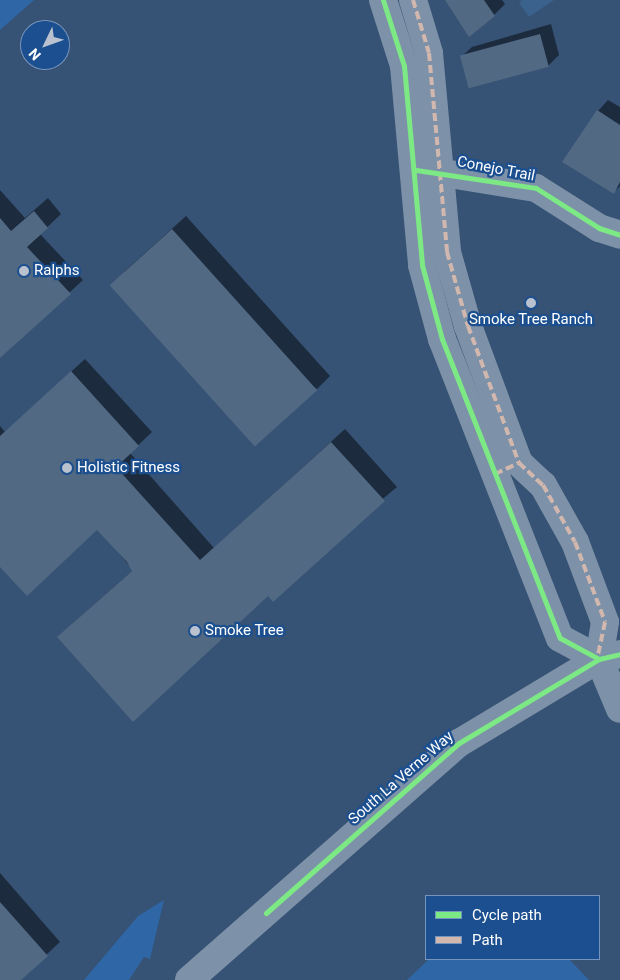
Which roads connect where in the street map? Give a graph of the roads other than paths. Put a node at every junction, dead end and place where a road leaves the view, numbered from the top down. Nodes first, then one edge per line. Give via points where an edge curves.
1 (383, 0) edge
2 (413, 0) edge
3 (429, 171) junction
4 (620, 235) edge
5 (519, 463) junction
6 (495, 474) junction
7 (609, 657) edge
8 (620, 709) edge
9 (189, 980) edge

1 - 3 street via 404,66
2 - 3 street via 429,52
3 - 4 street, Conejo Trail via 536,188 599,228
3 - 5 street via 468,326
3 - 6 street via 422,265 442,339
5 - 6 street
5 - 7 street via 543,485 575,542 605,622
6 - 7 street via 560,638
7 - 8 street
7 - 9 street, South La Verne Way via 459,743

